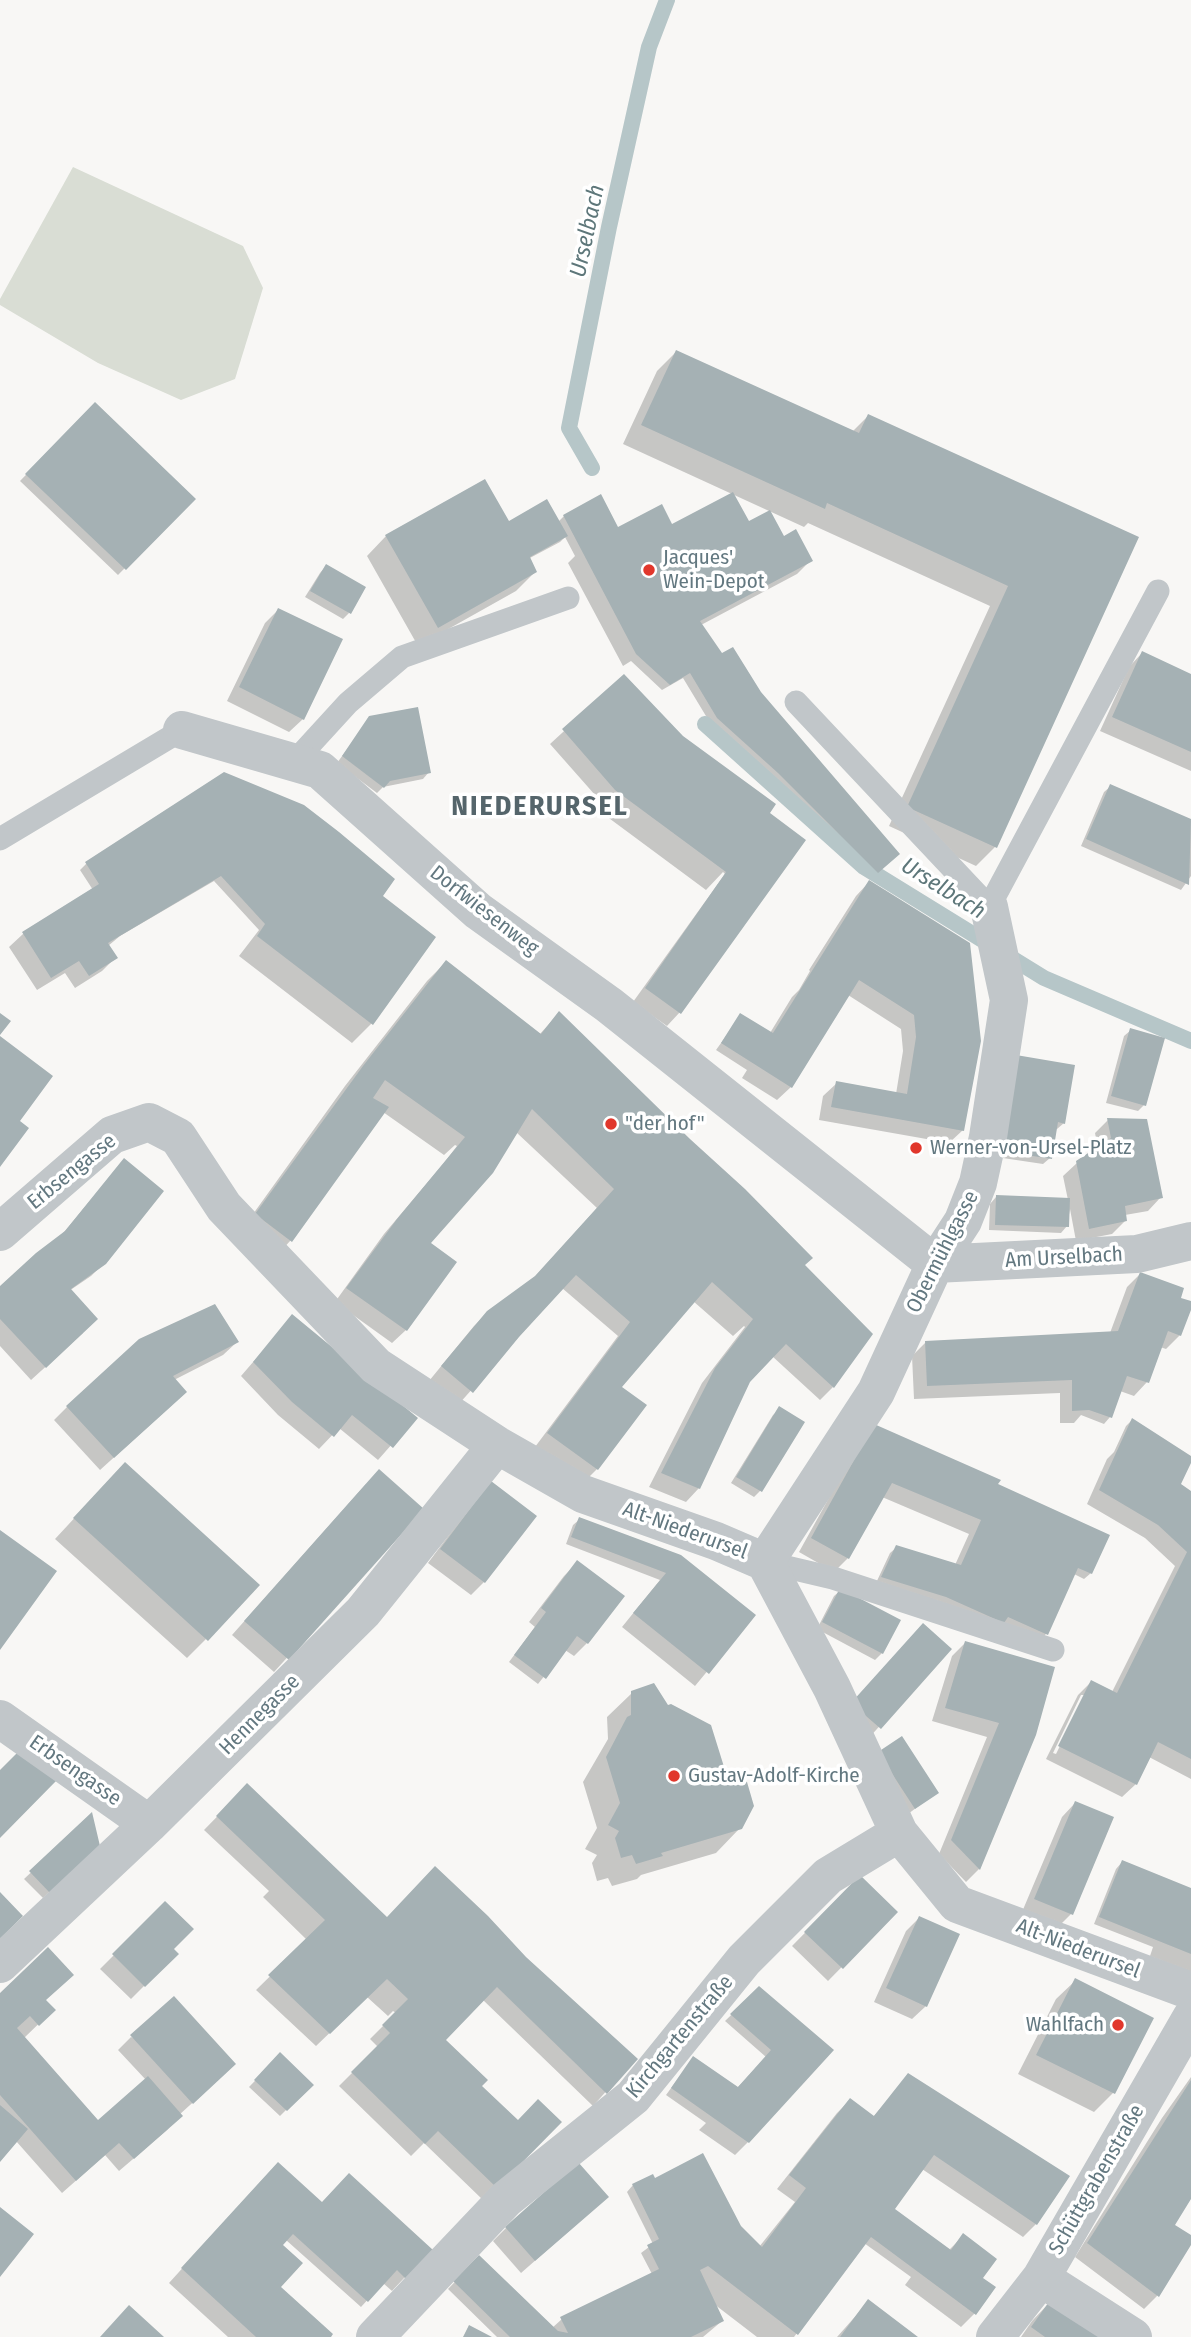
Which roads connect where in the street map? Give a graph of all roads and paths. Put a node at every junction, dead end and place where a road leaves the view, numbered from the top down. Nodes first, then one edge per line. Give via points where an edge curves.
1 (1158, 591) dead end
2 (568, 598) dead end
3 (796, 702) dead end
4 (182, 730) joint
5 (294, 762) junction
6 (0, 839) edge
7 (989, 907) junction
8 (149, 1122) joint
9 (0, 1232) edge
10 (1191, 1241) edge
11 (935, 1264) junction
12 (497, 1445) junction
13 (765, 1562) junction
14 (1053, 1650) dead end
15 (0, 1719) edge
16 (149, 1824) junction
17 (899, 1833) junction
18 (0, 1964) edge
19 (1191, 1991) edge
20 (1191, 2018) edge
21 (1041, 2278) junction
22 (375, 2337) edge
23 (995, 2337) edge
24 (1133, 2337) edge

1 - 7 lane
2 - 5 lane via 402,657 348,703
3 - 7 lane
4 - 5 street, Dorfwiesenweg
4 - 6 lane, Dorfwiesenweg
5 - 11 street, Dorfwiesenweg via 320,770 478,911 609,1005
7 - 11 street, Obermühlgasse via 1009,1000 978,1183 963,1221
8 - 9 street, Erbsengasse via 112,1135
8 - 12 street, Alt-Niederursel via 178,1136 224,1207 376,1366
10 - 11 street, Am Urselbach via 1137,1254
11 - 13 street, Obermühlgasse via 876,1392
12 - 13 street, Alt-Niederursel via 583,1494
12 - 16 street, Hennegasse via 363,1612
13 - 14 lane via 833,1578
13 - 17 street, Alt-Niederursel via 832,1688
15 - 16 street, Erbsengasse
16 - 18 street, Hennegasse
17 - 19 street, Alt-Niederursel via 957,1904
17 - 22 street, Kirchgartenstraße via 828,1875 744,1960 633,2097 506,2199
20 - 21 street, Schüttgrabenstraße
21 - 23 street, Schüttgrabenstraße
21 - 24 street

